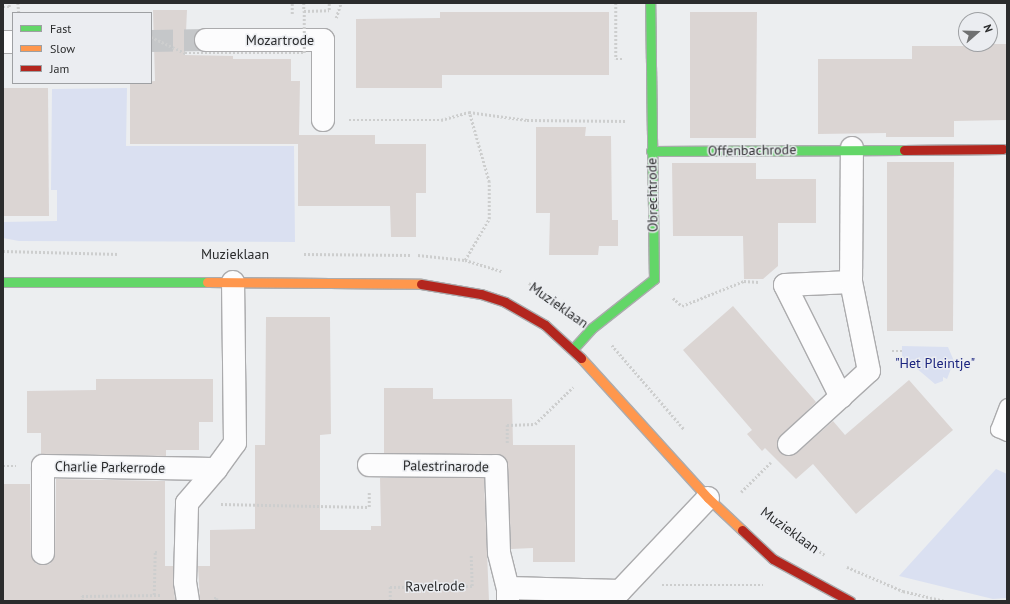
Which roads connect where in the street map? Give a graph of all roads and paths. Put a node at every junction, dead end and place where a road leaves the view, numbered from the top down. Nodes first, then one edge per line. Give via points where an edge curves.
1 (9, 3) edge
2 (304, 3) edge
3 (329, 3) edge
4 (650, 3) edge
5 (3, 7) edge
6 (304, 10) junction
7 (152, 37) edge
8 (206, 40) tunnel mouth
9 (469, 112) junction
10 (323, 120) joint
11 (651, 121) junction
12 (852, 148) junction
13 (1003, 149) dead end
14 (651, 151) junction
15 (3, 251) edge
16 (126, 254) dead end
17 (300, 254) dead end
18 (465, 260) junction
19 (503, 272) dead end
20 (654, 279) junction
21 (523, 281) dead end
22 (3, 282) edge
23 (233, 282) junction
24 (851, 282) junction
25 (785, 285) junction
26 (549, 295) dead end
27 (592, 328) junction
28 (573, 349) junction
29 (577, 382) dead end
30 (841, 397) junction
31 (1007, 406) edge
32 (1007, 433) edge
33 (689, 435) dead end
34 (789, 444) joint
35 (369, 465) joint
36 (496, 466) junction
37 (216, 469) junction
38 (736, 488) dead end
39 (740, 492) junction
40 (746, 496) dead end
41 (708, 498) junction
42 (186, 503) junction
43 (761, 510) dead end
44 (43, 554) dead end
45 (826, 556) dead end
46 (471, 564) dead end
47 (846, 566) dead end
48 (155, 567) dead end
49 (764, 581) dead end
50 (627, 585) junction
51 (161, 589) dead end
52 (508, 594) edge
53 (154, 595) junction
54 (82, 601) edge
55 (188, 601) edge
56 (390, 601) edge
57 (850, 601) edge
58 (944, 601) edge

1 - 5 path via 9,7
2 - 6 path
3 - 6 path via 330,10
4 - 11 street, Obrechtrode
6 - 7 path, bridge via 304,53 185,52
8 - 10 street, Mozartrode via 323,40
9 - 10 path via 441,120
9 - 11 path via 527,120
9 - 18 path via 489,182 489,219
11 - 14 street, Obrechtrode
12 - 13 street, Offenbachrode
12 - 14 street, Offenbachrode
12 - 24 street
14 - 20 street, Obrechtrode
15 - 16 path
17 - 18 path via 432,255
18 - 19 path
20 - 25 path via 682,306 744,281
20 - 27 street
21 - 26 path, Muzieklaan
22 - 23 street, Muzieklaan
23 - 28 street, Muzieklaan via 417,283 481,294 524,312
23 - 37 street via 234,443
24 - 25 street
24 - 30 street via 869,371
25 - 30 street
27 - 28 street
27 - 33 path, Muzieklaan via 613,346
28 - 41 street, Muzieklaan
29 - 36 path via 535,424 507,425 506,465
30 - 34 street
31 - 32 lane via 998,429
34 - 39 path
35 - 36 street, Palestrinarode
35 - 42 path via 369,507
36 - 52 street, Palestrinarode via 499,553
37 - 42 street
37 - 44 street, Charlie Parkerrode via 43,466
38 - 39 path
39 - 40 path
41 - 50 street, Palestrinarode
41 - 57 street, Muzieklaan via 773,559
42 - 55 street via 184,582
43 - 45 path, Muzieklaan
46 - 56 path, Ravelrode via 472,586 390,587
47 - 58 path via 903,591
48 - 53 path
49 - 50 path via 770,585
50 - 52 street, Palestrinarode via 620,591
51 - 53 path via 161,595
53 - 54 path via 82,596

